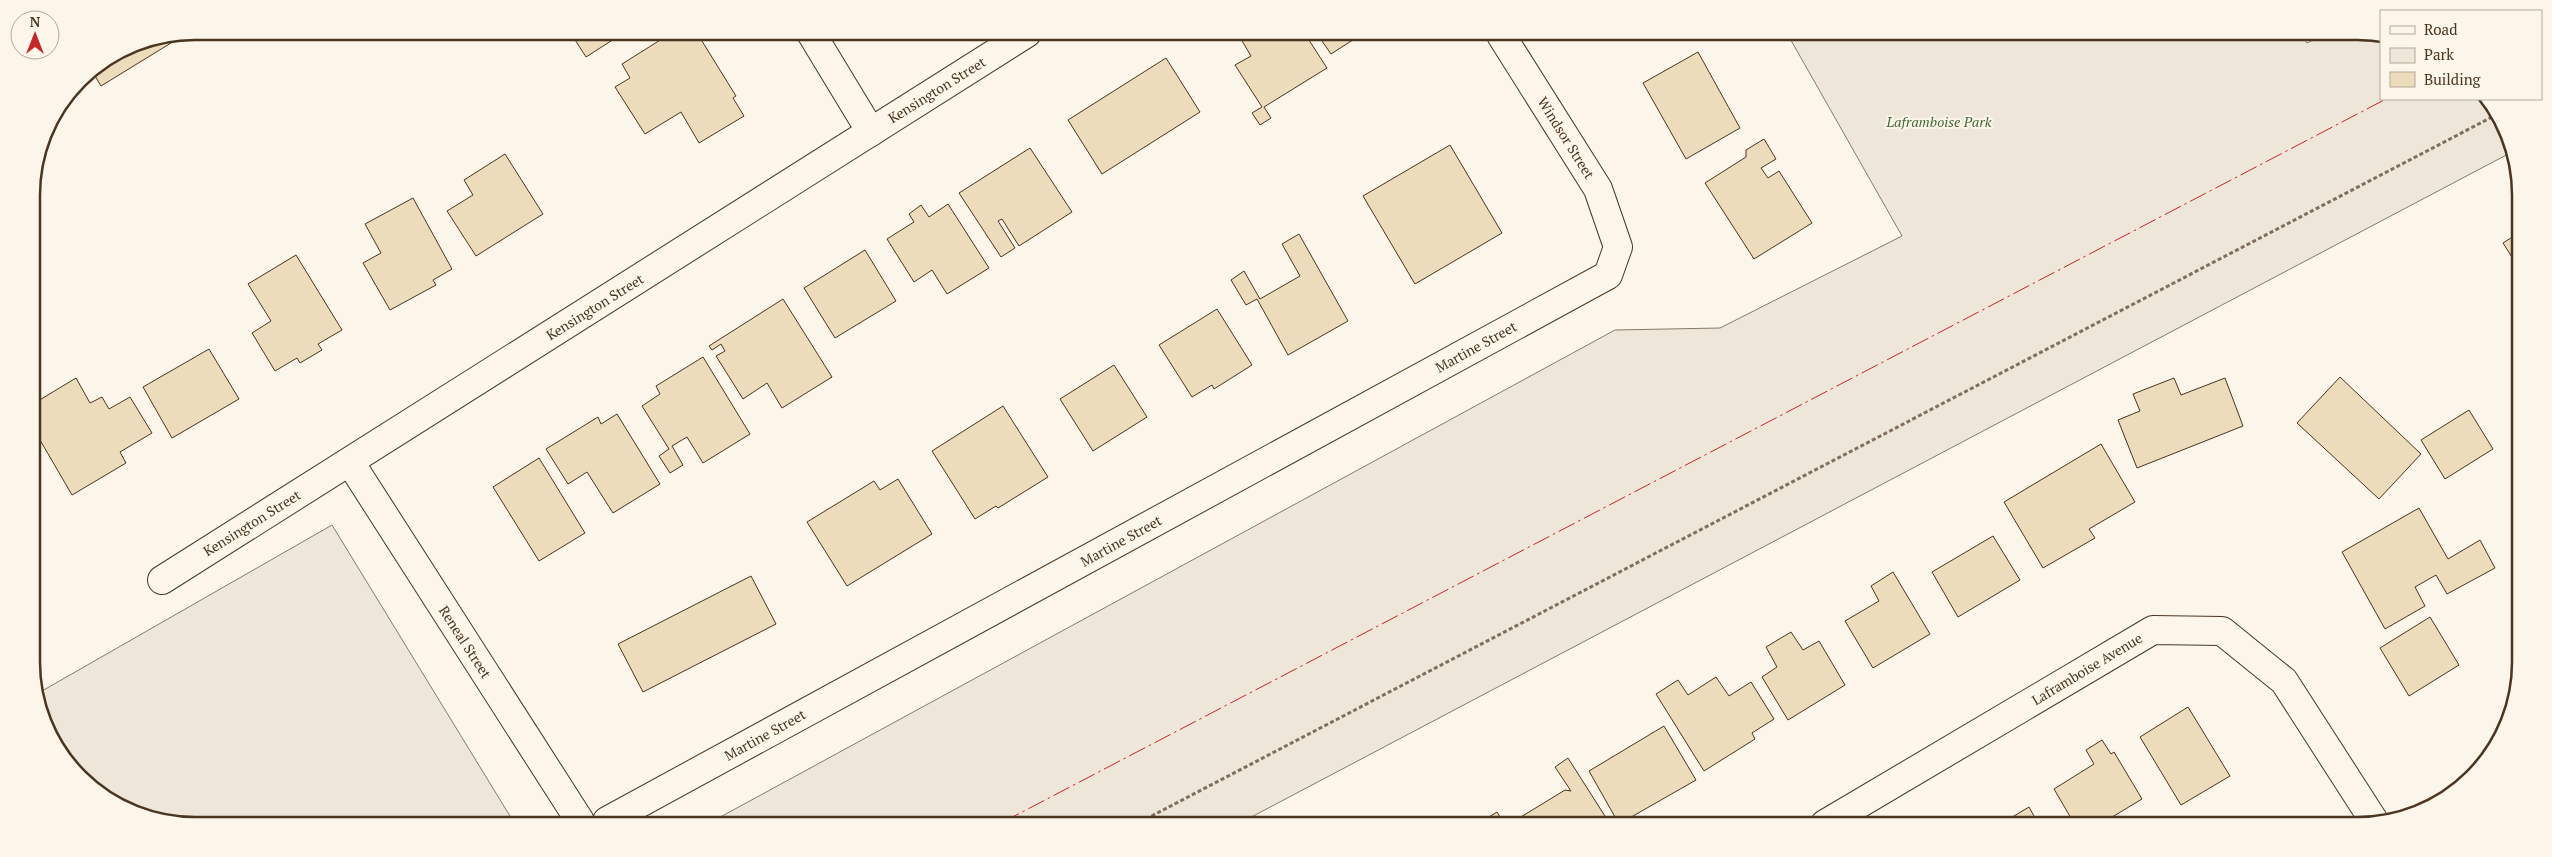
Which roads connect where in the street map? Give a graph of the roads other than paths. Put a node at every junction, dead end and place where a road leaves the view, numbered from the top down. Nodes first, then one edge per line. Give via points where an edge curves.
1 (815, 40) edge
2 (1016, 40) edge
3 (1504, 40) edge
4 (871, 132) junction
5 (1618, 247) joint
6 (350, 462) junction
7 (162, 580) dead end
8 (2371, 816) edge
9 (577, 817) edge
10 (613, 817) edge
11 (1837, 817) edge

1 - 4 street
2 - 4 street, Kensington Street
3 - 5 street, Windsor Street via 1598,189
4 - 6 street, Kensington Street
5 - 10 street, Martine Street via 1608,276
6 - 7 street, Kensington Street
6 - 9 street, Reneal Street
8 - 11 street, Laframboise Avenue via 2284,681 2222,631 2153,630

